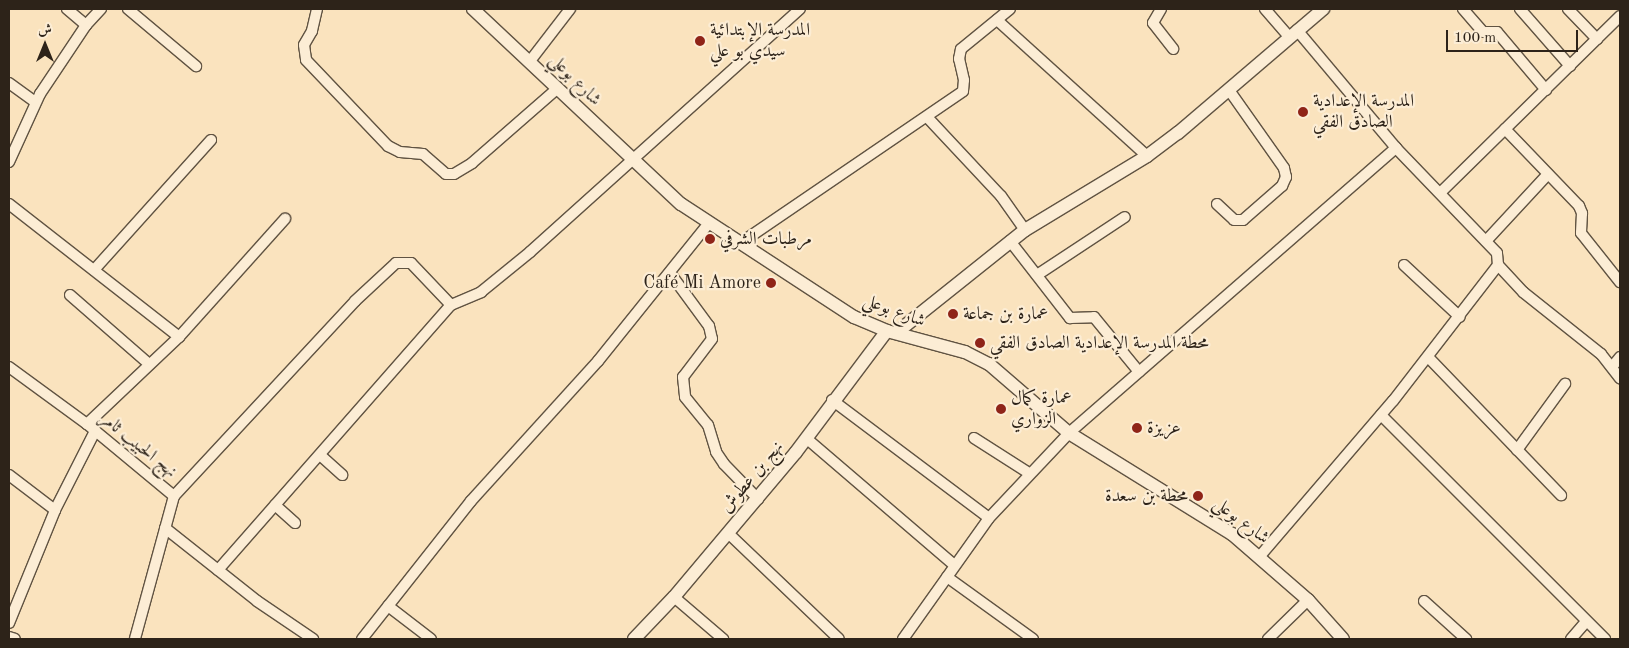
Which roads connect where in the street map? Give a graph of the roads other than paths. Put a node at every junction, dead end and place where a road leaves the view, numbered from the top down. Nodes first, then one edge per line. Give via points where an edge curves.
1 (67, 9) edge
2 (101, 9) edge
3 (128, 9) edge
4 (317, 9) edge
5 (473, 9) edge
6 (570, 9) edge
7 (800, 9) edge
8 (1010, 9) edge
9 (1162, 9) edge
10 (1265, 9) edge
11 (1323, 9) edge
12 (1463, 9) edge
13 (1520, 9) edge
14 (1568, 9) edge
15 (1620, 16) edge
16 (997, 20) junction
17 (86, 25) junction
18 (1293, 34) junction
19 (1597, 39) junction
20 (1173, 49) dead end
21 (530, 61) junction
22 (196, 66) dead end
23 (1570, 66) junction
24 (9, 83) edge
25 (558, 88) junction
26 (1229, 90) junction
27 (1546, 90) junction
28 (35, 102) junction
29 (927, 116) junction
30 (1505, 129) junction
31 (211, 140) dead end
32 (1396, 148) junction
33 (1146, 156) junction
34 (631, 160) junction
35 (9, 162) edge
36 (1548, 174) junction
37 (1440, 193) junction
38 (9, 204) edge
39 (1217, 204) dead end
40 (1125, 218) dead end
41 (285, 219) dead end
42 (708, 224) junction
43 (1025, 230) junction
44 (1010, 241) junction
45 (1486, 241) junction
46 (739, 244) junction
47 (1498, 264) junction
48 (1404, 265) dead end
49 (94, 270) junction
50 (670, 273) junction
51 (1037, 275) junction
52 (1620, 282) edge
53 (70, 295) dead end
54 (452, 305) junction
55 (1460, 317) junction
56 (892, 332) junction
57 (179, 337) junction
58 (1620, 357) edge
59 (1428, 358) junction
60 (148, 363) junction
61 (9, 367) edge
62 (1612, 367) junction
63 (1139, 372) junction
64 (1620, 378) edge
65 (1565, 384) dead end
66 (832, 400) junction
67 (1382, 415) junction
68 (91, 427) junction
69 (1069, 433) junction
70 (806, 438) junction
71 (974, 438) dead end
72 (1517, 450) junction
73 (320, 455) junction
74 (1029, 473) junction
75 (9, 475) edge
76 (342, 475) dead end
77 (1561, 495) dead end
78 (174, 496) junction
79 (758, 499) junction
80 (275, 506) junction
81 (55, 510) junction
82 (989, 518) junction
83 (295, 523) dead end
84 (165, 528) junction
85 (728, 533) junction
86 (1260, 556) junction
87 (954, 565) junction
88 (218, 570) junction
89 (947, 577) junction
90 (674, 597) junction
91 (1308, 600) junction
92 (1424, 601) dead end
93 (388, 606) junction
94 (1586, 622) junction
95 (9, 623) edge
96 (9, 637) edge
97 (15, 639) edge
98 (135, 639) edge
99 (313, 639) edge
100 (362, 639) edge
101 (432, 639) edge
102 (634, 639) edge
103 (723, 639) edge
104 (839, 639) edge
105 (904, 639) edge
106 (1033, 639) edge
107 (1268, 639) edge
108 (1342, 639) edge
109 (1466, 639) edge
110 (1571, 639) edge
111 (1604, 639) edge

1 - 17 street
2 - 17 street
3 - 22 street
4 - 25 street via 312,31 304,45 306,60 388,146 400,152 422,154 446,174 454,174 472,163
5 - 21 street, شارع بوعلي
6 - 21 street
7 - 34 street
8 - 16 street
9 - 20 street via 1153,24
10 - 18 street
11 - 18 street, نهج بن عطوش
12 - 27 street via 1483,32 1497,32
13 - 23 street
14 - 19 street
15 - 19 street
16 - 29 street via 961,49 963,91
16 - 33 street
17 - 28 street
18 - 26 street, نهج بن عطوش
18 - 32 street
19 - 23 street
21 - 25 street, شارع بوعلي
23 - 27 street
24 - 28 street
25 - 34 street, شارع بوعلي
26 - 33 street, نهج بن عطوش
26 - 39 street via 1284,168 1286,177 1282,186 1243,220 1234,220
27 - 30 street
28 - 35 street
29 - 43 street via 1001,196
29 - 46 street
30 - 36 street
30 - 37 street
31 - 49 street
32 - 37 street
32 - 63 street
33 - 43 street, نهج بن عطوش
34 - 42 street, شارع بوعلي
34 - 54 street via 481,292
36 - 45 street
36 - 52 street via 1579,206 1581,233
37 - 45 street
38 - 49 street
40 - 51 street
41 - 57 street
42 - 46 street, شارع بوعلي
42 - 50 street
43 - 44 street, نهج بن عطوش
44 - 51 street
44 - 56 street, نهج بن عطوش
45 - 47 street via 1497,253
46 - 56 street, شارع بوعلي via 854,317
47 - 55 street
47 - 62 street via 1524,292 1601,354
48 - 55 street
49 - 57 street
50 - 79 street via 709,326 712,339 684,377 685,397 708,425 716,452 724,464
50 - 93 street via 566,398 471,501
51 - 63 street via 1070,318 1094,317
53 - 60 street
54 - 73 street
54 - 78 street via 411,263 396,263 355,301
55 - 59 street
56 - 66 street, نهج بن عطوش
56 - 69 street, شارع بوعلي via 976,356
57 - 60 street
58 - 62 street
59 - 67 street
59 - 72 street
60 - 68 street
61 - 68 street, نهج الحبيب ثامر
62 - 64 street
63 - 69 street
65 - 72 street
66 - 70 street, نهج بن عطوش
66 - 82 street
67 - 86 street
67 - 94 street
68 - 78 street, نهج الحبيب ثامر
68 - 81 street
69 - 74 street
69 - 86 street, شارع بوعلي via 1211,519
70 - 79 street, نهج بن عطوش
70 - 87 street
71 - 74 street
72 - 77 street
73 - 76 street
73 - 80 street
74 - 82 street
75 - 81 street
78 - 84 street, نهج الحبيب ثامر
79 - 85 street, نهج بن عطوش
80 - 83 street
80 - 88 street
81 - 95 street
82 - 87 street
84 - 88 street
84 - 98 street, نهج الحبيب ثامر
85 - 90 street, نهج بن عطوش
85 - 104 street
86 - 91 street, شارع بوعلي
87 - 89 street
88 - 99 street
89 - 105 street
89 - 106 street
90 - 102 street, نهج بن عطوش
90 - 103 street
91 - 107 street
91 - 108 street, شارع بوعلي
92 - 109 street
93 - 100 street
93 - 101 street
94 - 110 street
94 - 111 street
96 - 97 street

